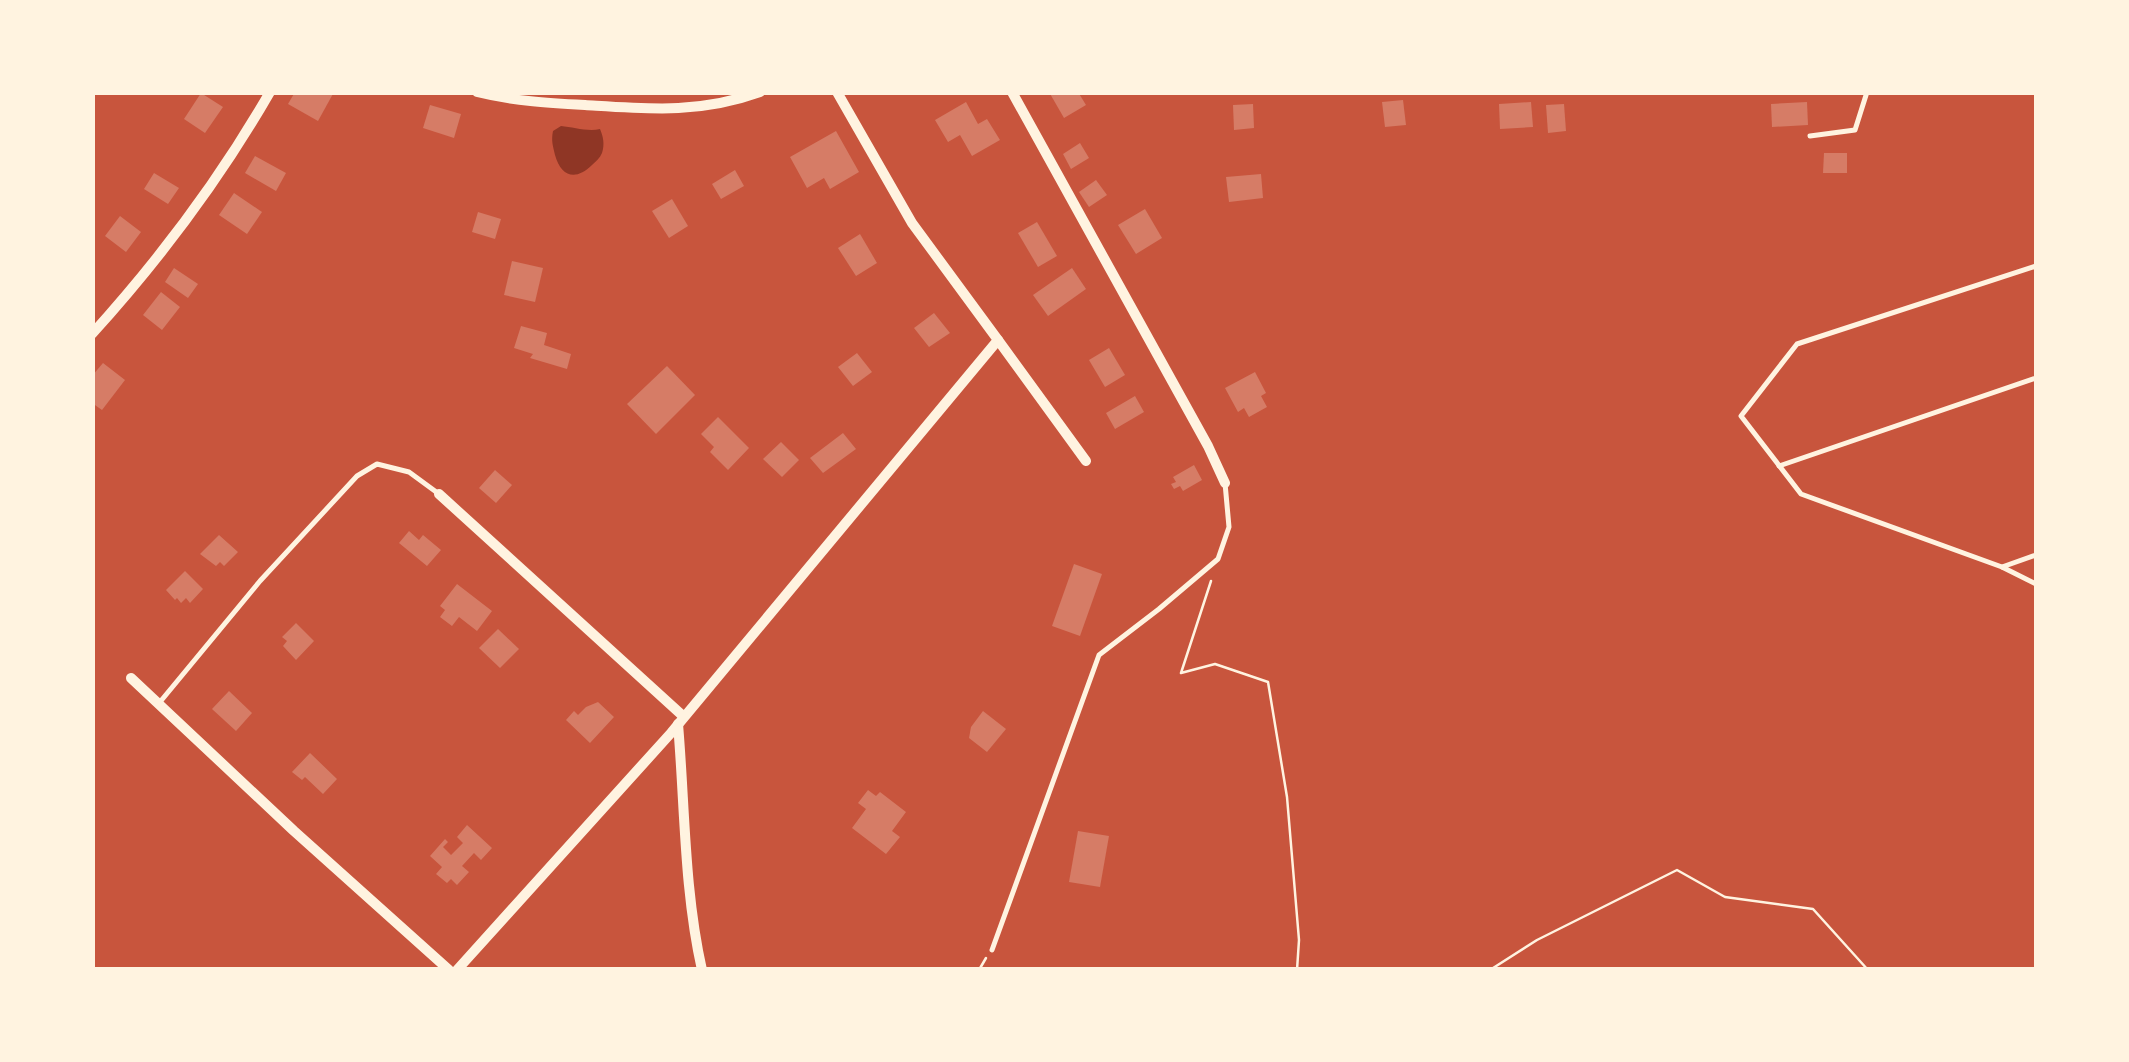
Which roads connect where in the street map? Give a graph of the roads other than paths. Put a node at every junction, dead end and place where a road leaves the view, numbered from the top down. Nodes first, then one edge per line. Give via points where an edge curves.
1 (270, 92) edge
2 (477, 92) edge
3 (760, 92) edge
4 (837, 92) edge
5 (1012, 92) edge
6 (1867, 92) edge
7 (1810, 136) dead end
8 (2036, 266) edge
9 (92, 334) edge
10 (998, 340) junction
11 (2036, 378) edge
12 (1086, 461) dead end
13 (1780, 466) junction
14 (1225, 483) joint
15 (438, 494) joint
16 (2036, 555) edge
17 (2002, 567) junction
18 (2036, 584) edge
19 (131, 678) dead end
20 (158, 704) junction
21 (680, 719) junction
22 (992, 950) dead end
23 (453, 970) edge
24 (702, 970) edge

1 - 9 street via 242,142 142,278
2 - 3 street via 667,110 728,104
4 - 10 street via 912,223
5 - 14 street
6 - 7 lane via 1854,130
8 - 13 lane via 1797,344 1740,416
10 - 12 street
10 - 21 street
11 - 13 lane
13 - 17 lane via 1801,494
14 - 22 lane via 1228,528 1218,559 1099,656
15 - 20 lane via 409,472 376,464 357,476
15 - 21 street
16 - 17 lane
17 - 18 lane
19 - 20 street
20 - 23 street
21 - 23 street
21 - 24 street via 689,882

